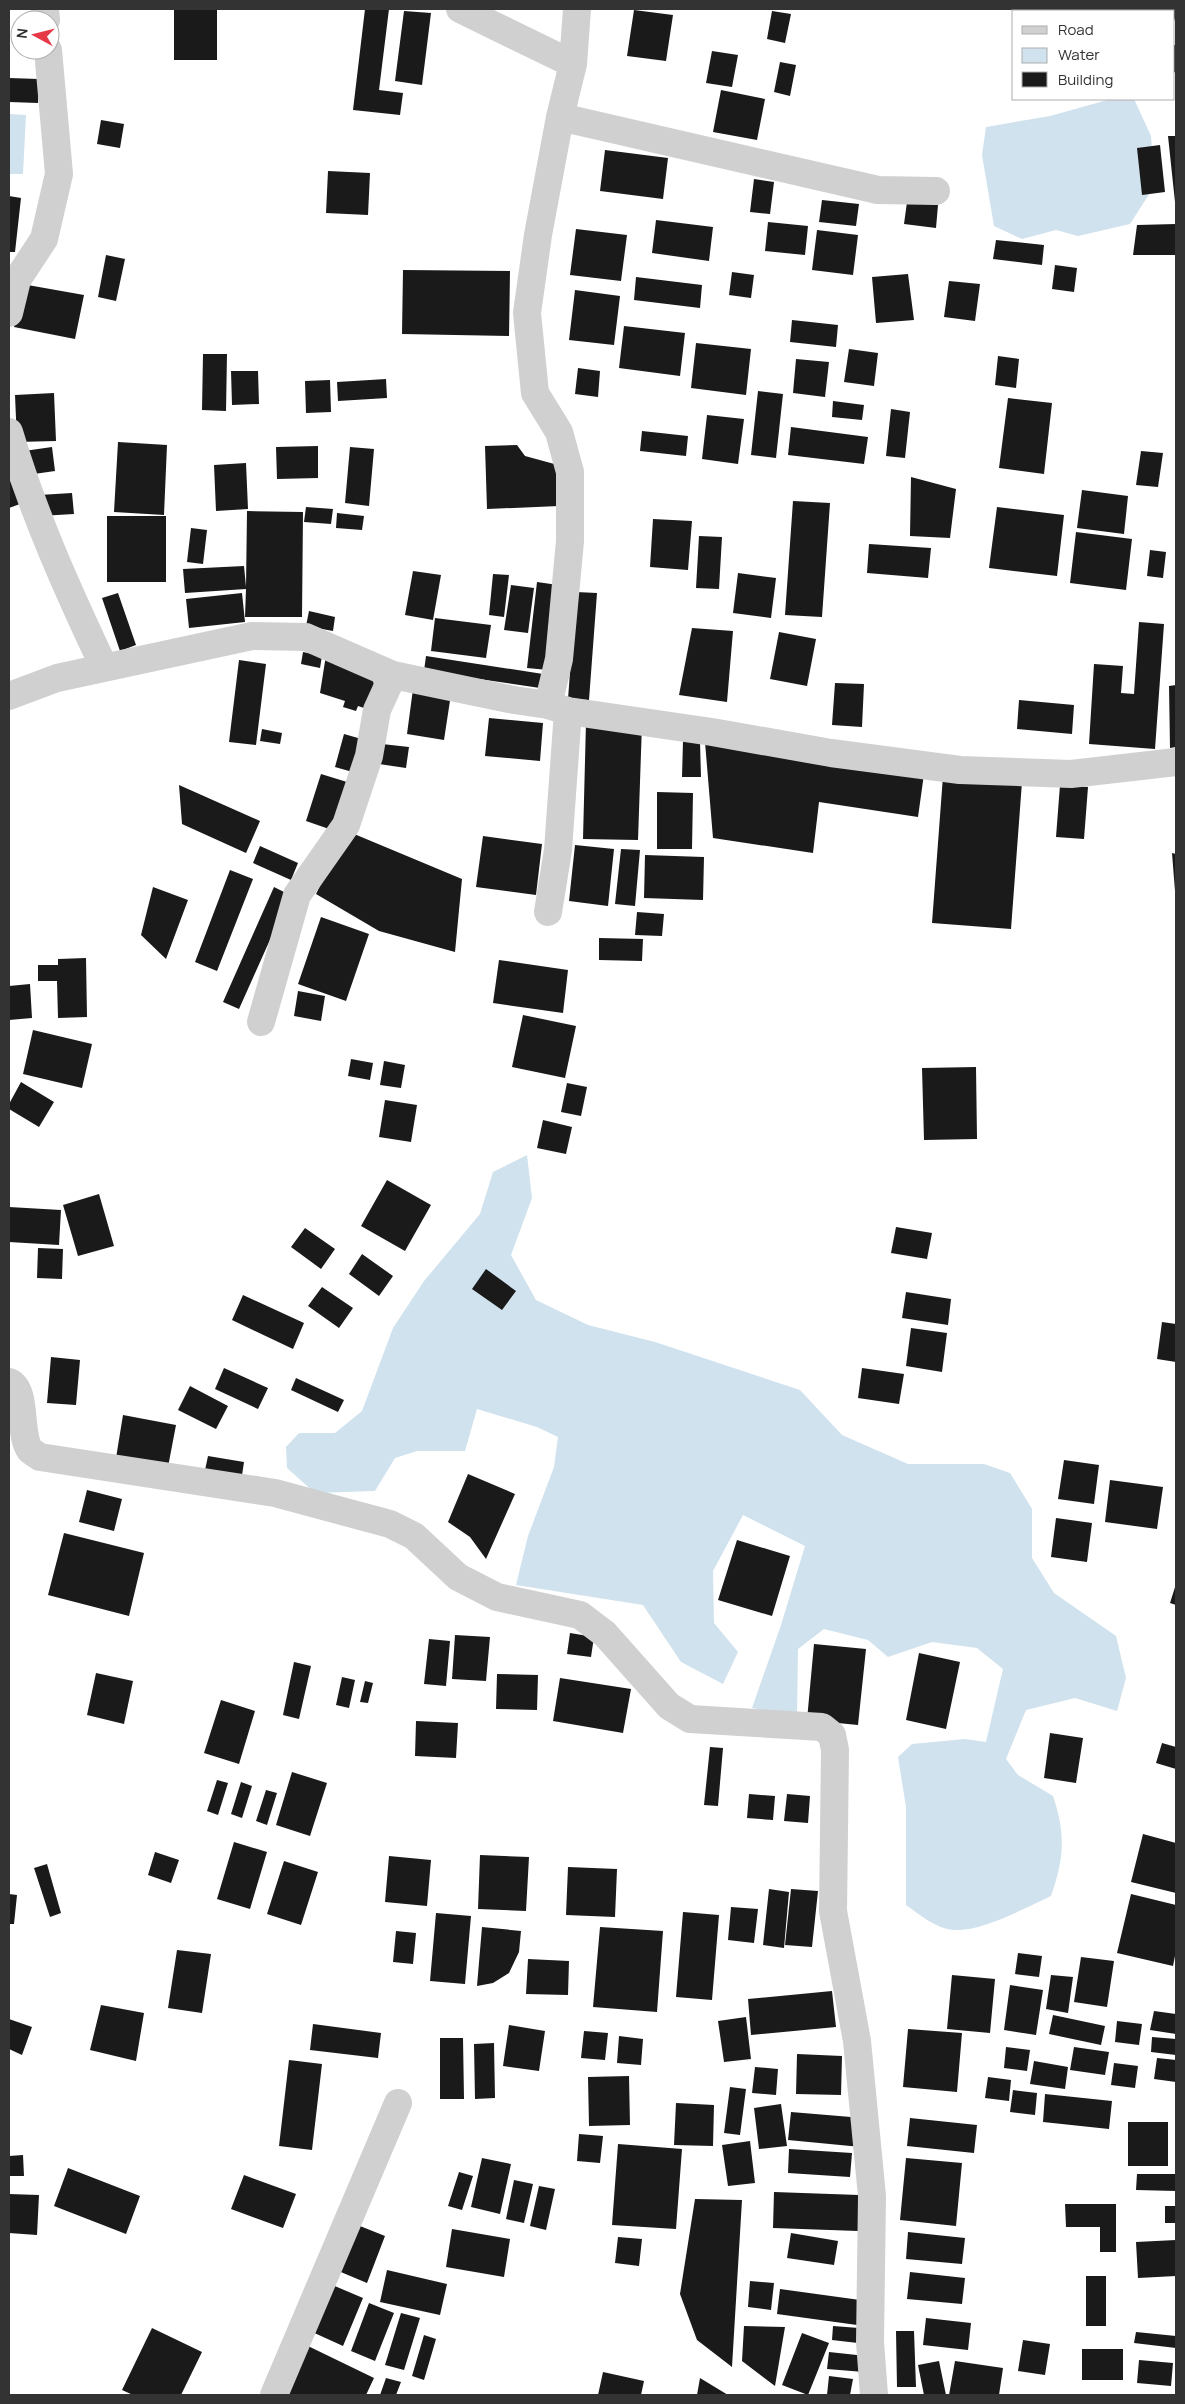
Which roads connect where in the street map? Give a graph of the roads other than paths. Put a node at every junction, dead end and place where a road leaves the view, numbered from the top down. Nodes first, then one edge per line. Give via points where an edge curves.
1 (460, 9) edge
2 (577, 9) edge
3 (49, 60) edge
4 (573, 64) junction
5 (560, 116) junction
6 (936, 191) dead end
7 (9, 313) edge
8 (9, 432) edge
9 (104, 667) junction
10 (393, 675) junction
11 (9, 696) edge
12 (558, 708) junction
13 (1176, 762) edge
14 (548, 912) dead end
15 (260, 1022) dead end
16 (9, 1382) edge
17 (398, 2103) dead end
18 (274, 2395) edge
19 (874, 2395) edge

1 - 4 street
2 - 4 street
3 - 7 street via 59,174 44,239 17,280
4 - 5 street
5 - 6 street via 878,190
5 - 12 street via 527,313 535,393 559,432 570,472 570,541
8 - 9 street via 23,478
9 - 10 street via 252,636 306,637
9 - 11 street via 57,678
10 - 12 street
10 - 15 street via 377,710 369,756 346,825 297,896
12 - 13 street via 831,754 960,770 1071,774
12 - 14 street via 558,850
16 - 19 street via 18,1392 30,1450 40,1456 275,1493 390,1524 414,1536 458,1577 496,1597 580,1615 605,1634 669,1706 690,1719 822,1727 832,1735 835,1750 833,1911 857,2041 872,2196 870,2342
17 - 18 street

